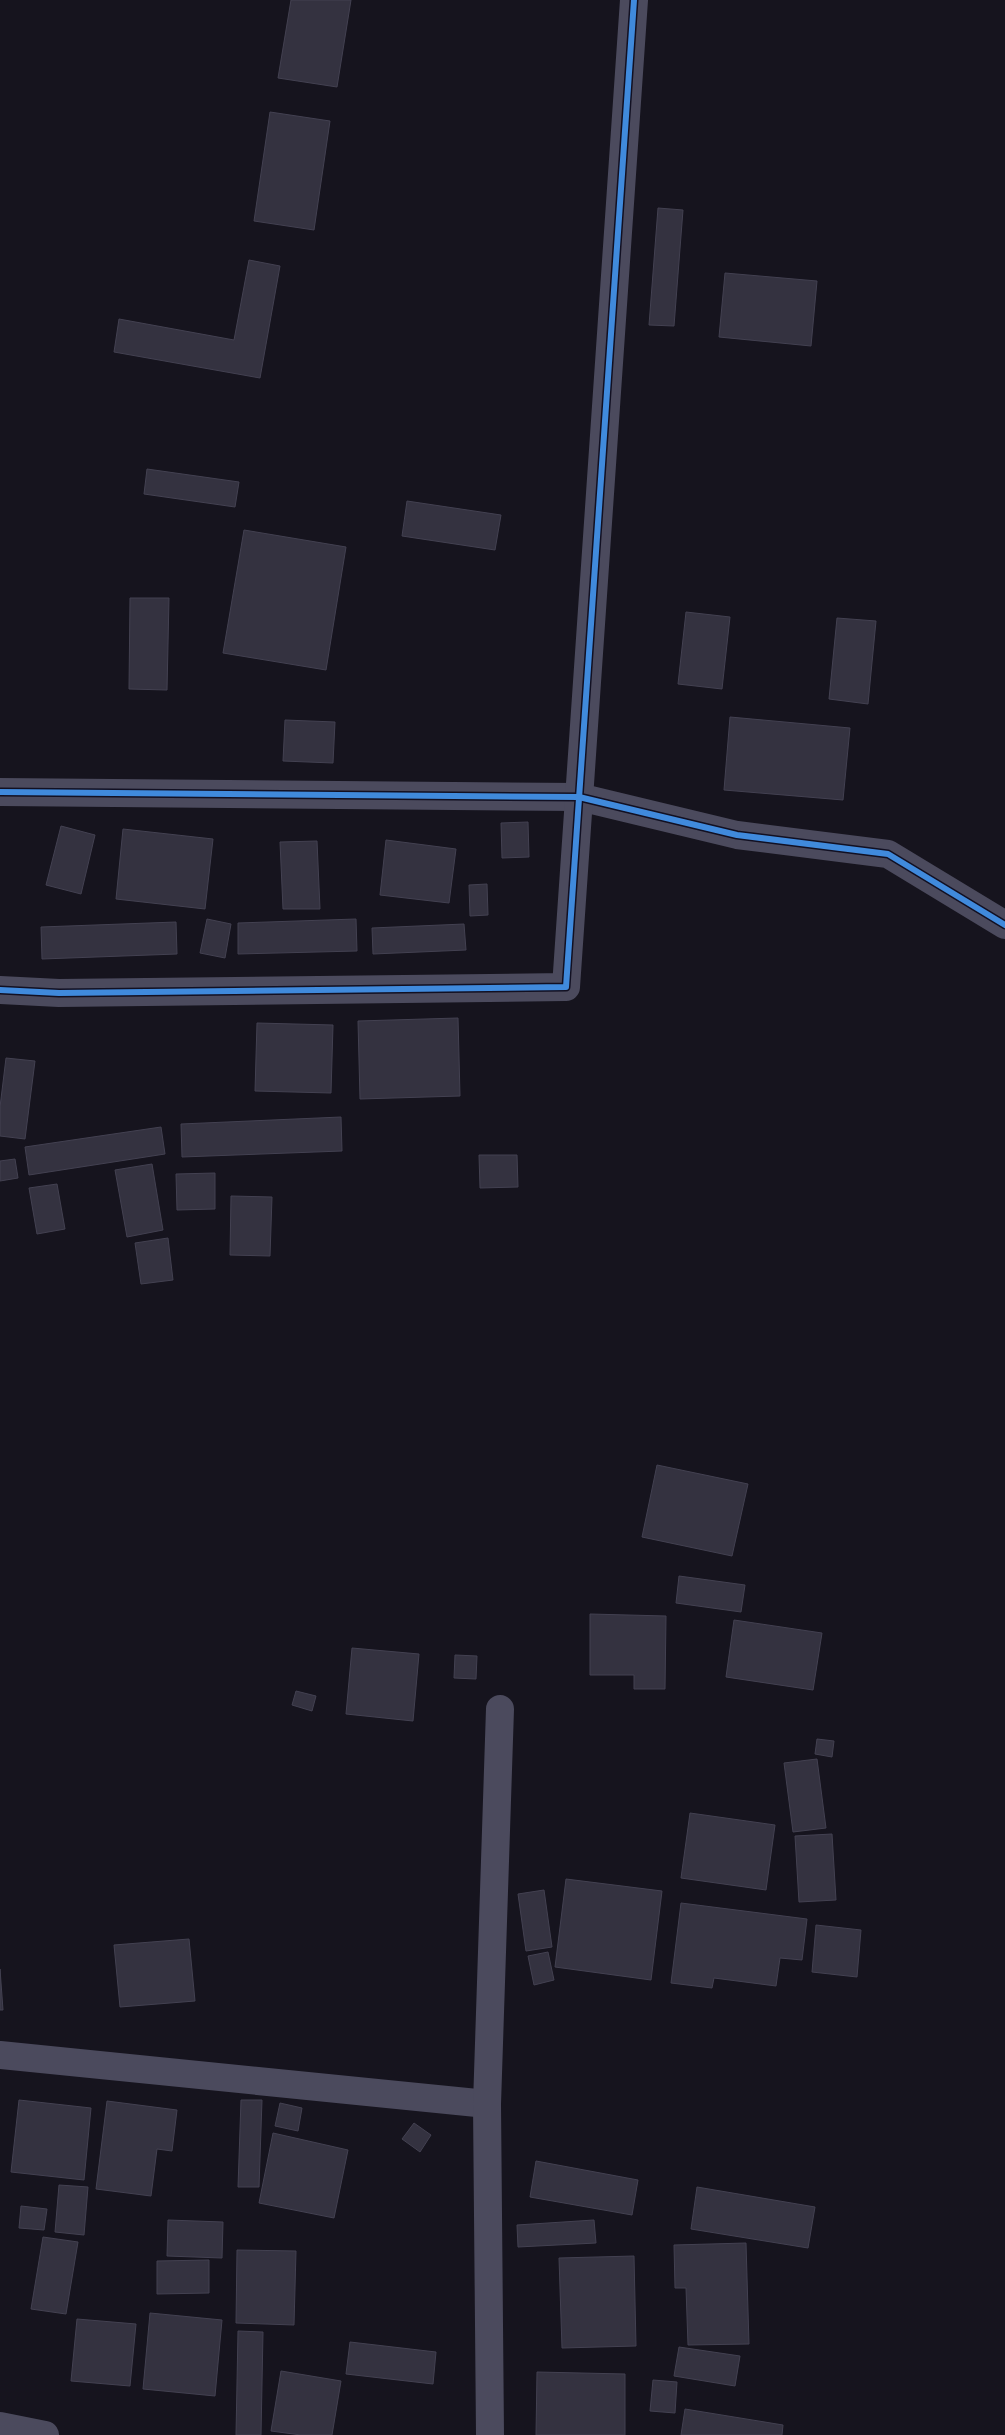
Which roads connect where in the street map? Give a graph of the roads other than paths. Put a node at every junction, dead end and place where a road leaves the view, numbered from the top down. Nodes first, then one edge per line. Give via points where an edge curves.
1 (634, 0) edge
2 (0, 792) edge
3 (579, 797) junction
4 (1005, 925) edge
5 (0, 990) edge
6 (500, 1709) dead end
7 (0, 2055) edge
8 (487, 2104) junction
9 (0, 2426) edge
10 (46, 2435) edge
11 (490, 2435) edge

1 - 3 street
2 - 3 street
3 - 4 street via 737,835 888,854
3 - 5 street via 566,987 59,993
6 - 8 street
7 - 8 street
8 - 11 street
9 - 10 street

